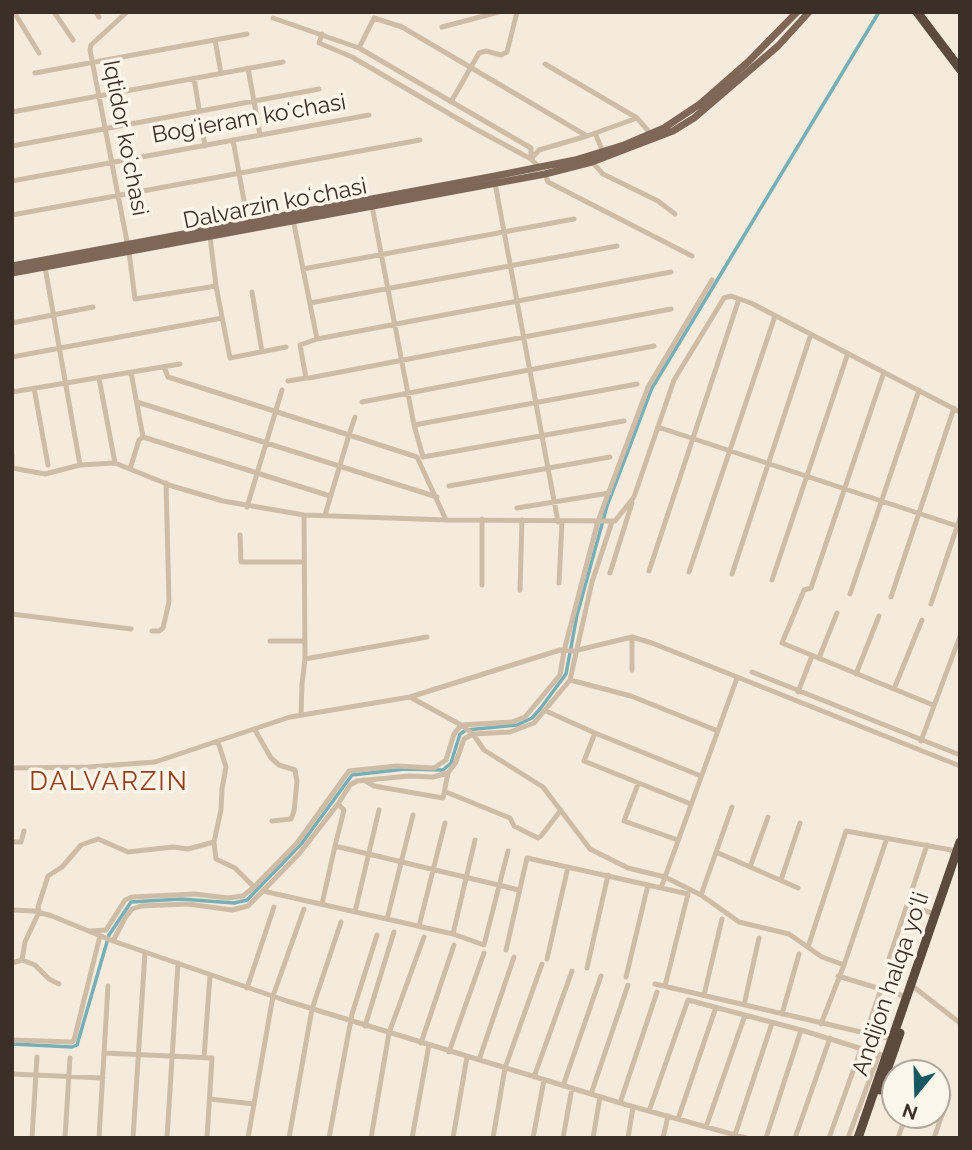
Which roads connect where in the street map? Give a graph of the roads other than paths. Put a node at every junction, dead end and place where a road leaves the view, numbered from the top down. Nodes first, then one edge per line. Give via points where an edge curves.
1 (14, 12) edge
2 (54, 12) edge
3 (127, 12) edge
4 (499, 12) edge
5 (517, 12) edge
6 (797, 12) edge
7 (808, 12) edge
8 (917, 12) edge
9 (924, 12) edge
10 (272, 18) dead end
11 (442, 27) dead end
12 (247, 34) dead end
13 (322, 34) junction
14 (73, 40) dead end
15 (215, 40) junction
16 (359, 48) junction
17 (39, 53) dead end
18 (960, 60) edge
19 (283, 62) dead end
20 (92, 63) junction
21 (545, 64) dead end
22 (471, 67) junction
23 (248, 68) junction
24 (960, 69) edge
25 (34, 73) dead end
26 (221, 73) junction
27 (194, 78) junction
28 (319, 89) dead end
29 (99, 96) junction
30 (254, 101) junction
31 (451, 102) junction
32 (12, 111) edge
33 (199, 112) junction
34 (369, 115) dead end
35 (637, 118) junction
36 (671, 128) junction
37 (104, 129) junction
38 (595, 133) junction
39 (260, 135) junction
40 (587, 136) junction
41 (652, 136) junction
42 (233, 140) junction
43 (420, 141) dead end
44 (12, 146) edge
45 (205, 146) junction
46 (603, 152) junction
47 (531, 159) junction
48 (111, 162) junction
49 (592, 162) junction
50 (577, 163) junction
51 (539, 167) junction
52 (239, 174) junction
53 (545, 174) junction
54 (12, 181) edge
55 (495, 183) junction
56 (117, 196) junction
57 (372, 206) junction
58 (675, 214) dead end
59 (12, 215) edge
60 (304, 215) junction
61 (293, 219) junction
62 (574, 219) dead end
63 (248, 223) junction
64 (505, 231) junction
65 (210, 236) junction
66 (617, 246) dead end
67 (128, 249) junction
68 (382, 255) junction
69 (692, 256) dead end
70 (80, 257) junction
71 (511, 265) junction
72 (12, 266) edge
73 (45, 267) junction
74 (303, 269) junction
75 (671, 272) dead end
76 (12, 273) edge
77 (712, 280) dead end
78 (216, 286) junction
79 (388, 288) junction
80 (252, 292) dead end
81 (739, 299) junction
82 (518, 301) junction
83 (310, 303) junction
84 (93, 307) dead end
85 (671, 309) dead end
86 (55, 315) junction
87 (775, 316) junction
88 (222, 318) junction
89 (12, 323) edge
90 (396, 324) junction
91 (811, 334) junction
92 (524, 336) junction
93 (317, 339) junction
94 (300, 345) junction
95 (654, 346) dead end
96 (60, 348) junction
97 (262, 352) junction
98 (848, 353) junction
99 (12, 357) edge
100 (402, 360) junction
101 (180, 364) dead end
102 (164, 367) junction
103 (531, 369) junction
104 (131, 372) junction
105 (884, 372) junction
106 (99, 377) junction
107 (306, 378) junction
108 (288, 381) dead end
109 (67, 383) junction
110 (637, 384) dead end
111 (34, 387) junction
112 (282, 390) dead end
113 (919, 390) junction
114 (12, 392) edge
115 (408, 393) junction
116 (362, 401) dead end
117 (137, 402) junction
118 (537, 402) junction
119 (957, 410) edge
120 (276, 411) junction
121 (355, 417) dead end
122 (624, 421) dead end
123 (414, 425) junction
124 (657, 427) junction
125 (349, 435) junction
126 (543, 435) junction
127 (143, 437) junction
128 (692, 439) junction
129 (267, 442) junction
130 (730, 451) junction
131 (12, 455) edge
132 (610, 457) dead end
133 (115, 463) junction
134 (769, 464) junction
135 (48, 465) dead end
136 (80, 465) junction
137 (340, 466) junction
138 (12, 468) edge
139 (549, 468) junction
140 (130, 469) junction
141 (257, 473) junction
142 (807, 477) junction
143 (166, 483) junction
144 (449, 486) dead end
145 (845, 489) junction
146 (609, 493) junction
147 (330, 496) junction
148 (437, 497) junction
149 (634, 497) junction
150 (556, 501) junction
151 (881, 502) junction
152 (247, 507) junction
153 (517, 508) dead end
154 (918, 514) junction
155 (304, 515) junction
156 (325, 515) junction
157 (960, 518) edge
158 (482, 519) junction
159 (446, 520) junction
160 (522, 520) junction
161 (599, 521) junction
162 (560, 522) junction
163 (610, 522) junction
164 (957, 526) junction
165 (240, 535) dead end
166 (304, 562) junction
167 (649, 570) dead end
168 (689, 572) dead end
169 (610, 573) dead end
170 (732, 574) dead end
171 (772, 580) dead end
172 (559, 583) dead end
173 (482, 585) dead end
174 (520, 590) dead end
175 (850, 594) dead end
176 (891, 597) dead end
177 (931, 604) dead end
178 (837, 612) dead end
179 (12, 614) edge
180 (879, 615) dead end
181 (922, 620) dead end
182 (131, 629) dead end
183 (152, 631) dead end
184 (960, 636) edge
185 (427, 637) dead end
186 (632, 637) junction
187 (270, 641) dead end
188 (305, 641) junction
189 (565, 651) junction
190 (575, 651) junction
191 (812, 656) junction
192 (819, 658) junction
193 (305, 659) junction
194 (632, 670) dead end
195 (752, 672) dead end
196 (856, 674) junction
197 (737, 678) junction
198 (570, 680) junction
199 (894, 689) junction
200 (798, 692) junction
201 (410, 697) junction
202 (796, 701) junction
203 (933, 705) junction
204 (546, 711) junction
205 (301, 715) junction
206 (463, 726) junction
207 (255, 730) junction
208 (718, 731) junction
209 (595, 733) junction
210 (473, 734) junction
211 (921, 741) junction
212 (218, 742) junction
213 (960, 755) edge
214 (959, 765) edge
215 (12, 768) edge
216 (448, 773) junction
217 (701, 776) junction
218 (365, 780) junction
219 (638, 784) junction
220 (446, 792) junction
221 (338, 804) junction
222 (691, 804) junction
223 (732, 807) dead end
224 (379, 810) dead end
225 (561, 810) junction
226 (413, 815) dead end
227 (768, 817) dead end
228 (272, 821) dead end
229 (445, 823) dead end
230 (800, 823) dead end
231 (24, 831) dead end
232 (887, 838) junction
233 (475, 839) dead end
234 (678, 840) junction
235 (12, 842) edge
236 (214, 842) junction
237 (927, 845) junction
238 (335, 846) junction
239 (508, 851) dead end
240 (959, 851) edge
241 (716, 852) junction
242 (368, 853) junction
243 (401, 861) junction
244 (568, 867) junction
245 (750, 867) junction
246 (433, 869) junction
247 (608, 875) junction
248 (467, 877) junction
249 (665, 877) junction
250 (781, 880) junction
251 (499, 885) junction
252 (648, 885) junction
253 (254, 887) junction
254 (661, 888) junction
255 (798, 888) dead end
256 (519, 890) junction
257 (263, 891) junction
258 (701, 895) junction
259 (322, 904) junction
260 (907, 905) junction
261 (274, 907) dead end
262 (304, 909) dead end
263 (12, 910) edge
264 (39, 912) junction
265 (355, 912) junction
266 (935, 914) junction
267 (387, 919) junction
268 (722, 919) dead end
269 (341, 922) dead end
270 (419, 926) junction
271 (90, 931) junction
272 (394, 932) dead end
273 (453, 934) junction
274 (377, 935) dead end
275 (102, 936) junction
276 (424, 937) dead end
277 (759, 938) dead end
278 (112, 940) junction
279 (454, 945) dead end
280 (808, 947) junction
281 (506, 950) dead end
282 (145, 952) junction
283 (484, 953) dead end
284 (799, 954) dead end
285 (514, 957) dead end
286 (889, 959) dead end
287 (22, 960) junction
288 (12, 963) edge
289 (177, 963) junction
290 (844, 965) junction
291 (587, 968) dead end
292 (572, 971) dead end
293 (210, 975) junction
294 (601, 976) dead end
295 (838, 976) junction
296 (626, 977) dead end
297 (59, 984) dead end
298 (655, 984) dead end
299 (628, 985) dead end
300 (108, 986) dead end
301 (665, 986) junction
302 (247, 988) junction
303 (915, 988) junction
304 (881, 989) junction
305 (657, 992) dead end
306 (704, 995) junction
307 (272, 996) junction
308 (907, 997) junction
309 (744, 1005) junction
310 (716, 1007) junction
311 (312, 1009) junction
312 (782, 1014) junction
313 (745, 1015) junction
314 (351, 1021) junction
315 (772, 1023) junction
316 (960, 1023) edge
317 (821, 1024) junction
318 (365, 1026) junction
319 (802, 1030) junction
320 (389, 1033) junction
321 (865, 1035) junction
322 (830, 1038) junction
323 (12, 1040) edge
324 (891, 1040) junction
325 (421, 1043) junction
326 (429, 1045) junction
327 (861, 1049) junction
328 (449, 1052) junction
329 (104, 1053) junction
330 (138, 1055) junction
331 (882, 1055) junction
332 (172, 1056) junction
333 (37, 1057) dead end
334 (467, 1057) junction
335 (70, 1058) dead end
336 (204, 1058) junction
337 (479, 1060) junction
338 (505, 1068) junction
339 (12, 1074) edge
340 (36, 1075) junction
341 (534, 1077) junction
342 (68, 1078) junction
343 (103, 1079) junction
344 (544, 1080) junction
345 (563, 1086) junction
346 (572, 1088) junction
347 (591, 1094) junction
348 (600, 1097) junction
349 (210, 1099) junction
350 (620, 1103) junction
351 (254, 1104) junction
352 (633, 1107) junction
353 (649, 1111) junction
354 (668, 1116) junction
355 (678, 1119) junction
356 (706, 1127) junction
357 (735, 1135) junction
358 (32, 1138) edge
359 (65, 1138) edge
360 (99, 1138) edge
361 (133, 1138) edge
362 (167, 1138) edge
363 (208, 1138) edge
364 (248, 1138) edge
365 (289, 1138) edge
366 (329, 1138) edge
367 (371, 1138) edge
368 (412, 1138) edge
369 (453, 1138) edge
370 (492, 1138) edge
371 (533, 1138) edge
372 (563, 1138) edge
373 (593, 1138) edge
374 (628, 1138) edge
375 (663, 1138) edge
376 (746, 1138) edge
377 (766, 1138) edge
378 (795, 1138) edge
379 (829, 1138) edge
380 (849, 1138) edge
381 (858, 1138) edge
382 (864, 1138) edge

1 - 17 street
2 - 14 street
3 - 20 street, Iqtidor koʻchasi via 91,45
4 - 11 street
5 - 22 street via 507,52 482,51
6 - 36 main road
7 - 36 main road via 778,46 720,97 694,118
8 - 24 highway
9 - 18 highway
10 - 13 street
12 - 15 street
13 - 16 street
13 - 47 street via 319,43 352,57
15 - 20 street
15 - 26 street
16 - 22 street via 376,18 402,27
16 - 31 street
19 - 23 street
20 - 25 street
20 - 29 street, Iqtidor koʻchasi
21 - 35 street
22 - 31 street
22 - 40 street
23 - 26 street
23 - 30 street
26 - 27 street
27 - 29 street
27 - 33 street
28 - 30 street
29 - 32 street
29 - 37 street, Iqtidor koʻchasi
30 - 33 street
30 - 39 street
31 - 47 street via 531,148
33 - 37 street
33 - 45 street
34 - 39 street, Bogʻieram koʻchasi
35 - 38 street
35 - 41 street
36 - 41 main road
37 - 44 street
37 - 48 street, Iqtidor koʻchasi
38 - 40 street
38 - 46 street
39 - 42 street, Bogʻieram koʻchasi
40 - 47 street via 539,150
41 - 46 main road
41 - 49 main road
42 - 45 street, Bogʻieram koʻchasi
42 - 52 street
43 - 52 street
45 - 48 street, Bogʻieram koʻchasi
46 - 50 main road
47 - 51 street
48 - 54 street, Bogʻieram koʻchasi
48 - 56 street, Iqtidor koʻchasi
49 - 50 main road
49 - 58 street via 603,174
50 - 51 main road, Dalvarzin koʻchasi
50 - 53 main road, Dalvarzin koʻchasi
51 - 60 main road, Dalvarzin koʻchasi
52 - 56 street
52 - 63 street
53 - 55 main road, Dalvarzin koʻchasi
53 - 69 street via 548,182
55 - 57 main road, Dalvarzin koʻchasi
55 - 64 street
56 - 59 street
56 - 67 street, Iqtidor koʻchasi
57 - 60 main road, Dalvarzin koʻchasi
57 - 68 street
60 - 61 main road, Dalvarzin koʻchasi
60 - 63 main road, Dalvarzin koʻchasi
61 - 65 main road, Dalvarzin koʻchasi
61 - 74 street
62 - 64 street
63 - 67 main road, Dalvarzin koʻchasi
64 - 68 street
64 - 71 street
65 - 67 main road, Dalvarzin koʻchasi
65 - 78 street
66 - 71 street
67 - 70 main road, Dalvarzin koʻchasi
67 - 78 street, Iqtidor koʻchasi via 135,299
68 - 74 street
68 - 79 street
70 - 72 main road, Dalvarzin koʻchasi
70 - 73 main road, Dalvarzin koʻchasi
71 - 79 street
71 - 82 street
73 - 76 main road, Dalvarzin koʻchasi
73 - 86 street
74 - 83 street
75 - 82 street
77 - 146 street via 648,387
78 - 88 street
79 - 83 street
79 - 90 street
80 - 97 street
81 - 87 street
81 - 124 street via 724,298 674,380
81 - 128 street
82 - 90 street
82 - 92 street
83 - 93 street
84 - 86 street
85 - 92 street
86 - 89 street
86 - 96 street
87 - 91 street
87 - 130 street
88 - 96 street
88 - 97 street via 230,358
90 - 93 street
90 - 100 street
91 - 98 street
91 - 134 street
92 - 100 street
92 - 103 street
93 - 94 street
94 - 97 street
94 - 107 street
95 - 103 street
96 - 99 street
96 - 109 street
98 - 105 street
98 - 142 street
100 - 107 street
100 - 115 street
101 - 102 street
102 - 104 street
102 - 120 street via 168,377
103 - 115 street
103 - 118 street
104 - 106 street
104 - 117 street
105 - 113 street
105 - 145 street
106 - 109 street
106 - 133 street
107 - 108 street
109 - 111 street
109 - 136 street
110 - 118 street
111 - 114 street
111 - 135 street
112 - 120 street
113 - 119 street
113 - 151 street
115 - 116 street
115 - 123 street
117 - 127 street
117 - 129 street
118 - 123 street
118 - 126 street
119 - 154 street
120 - 125 street
120 - 129 street
121 - 125 street
122 - 126 street
123 - 126 street via 423,457
124 - 128 street
124 - 149 street
125 - 137 street
125 - 148 street via 417,457
126 - 139 street
127 - 140 street
127 - 141 street
128 - 130 street
128 - 167 street
129 - 137 street
129 - 141 street
130 - 134 street
130 - 168 street
131 - 138 street
132 - 139 street
133 - 136 street
133 - 140 street
134 - 142 street
134 - 170 street
136 - 138 street via 45,474
137 - 147 street
137 - 148 street
139 - 144 street
139 - 150 street
140 - 143 street
141 - 147 street
141 - 152 street
142 - 145 street
142 - 171 street
143 - 152 street
143 - 183 street via 169,602 163,628
145 - 151 street
145 - 191 street via 811,588 804,590 782,643
146 - 150 street
146 - 161 street
147 - 156 street
148 - 159 street
149 - 163 street
149 - 169 street
150 - 153 street
150 - 162 street
151 - 154 street
151 - 175 street
152 - 155 street
154 - 164 street
154 - 176 street
155 - 156 street
155 - 166 street
156 - 159 street
157 - 164 street
158 - 159 street
158 - 160 street
158 - 173 street
160 - 162 street
160 - 174 street
161 - 162 street
161 - 163 street
161 - 189 street
162 - 172 street
163 - 190 street
164 - 177 street
165 - 166 street via 241,562
166 - 188 street
178 - 192 street
179 - 182 street
180 - 196 street
181 - 199 street
184 - 203 street
185 - 193 street
186 - 190 street
186 - 194 street
186 - 197 street
187 - 188 street
188 - 193 street
189 - 190 street
189 - 201 street
189 - 206 street via 560,675 529,714 512,722
190 - 198 street
191 - 192 street
191 - 200 street
192 - 196 street
193 - 205 street
195 - 200 street
196 - 199 street
197 - 202 street
197 - 208 street
198 - 204 street
198 - 208 street via 631,696
199 - 203 street
200 - 202 street
200 - 211 street
201 - 205 street
201 - 206 street
202 - 214 street
203 - 211 street
204 - 209 street
204 - 210 street via 525,728
205 - 207 street
206 - 210 street
206 - 253 street via 454,734 446,760 434,768 349,771 297,843
207 - 212 street
207 - 228 street via 278,765 295,770 294,811 290,819
208 - 217 street
209 - 217 street
209 - 219 street via 584,761
210 - 216 street via 464,739
210 - 225 street via 484,750 543,787
211 - 213 street
212 - 215 street via 155,762
212 - 236 street via 226,767
216 - 218 street
216 - 220 street
217 - 222 street
218 - 220 street via 374,786 443,798
218 - 221 street via 351,785
219 - 222 street
219 - 234 street via 624,821
220 - 225 street via 510,818 514,826 538,838
221 - 238 street via 344,810
221 - 257 street
222 - 234 street
223 - 241 street
224 - 242 street
225 - 249 street via 590,849 628,868
226 - 243 street
227 - 245 street
229 - 246 street
230 - 250 street
231 - 235 street via 21,842
232 - 237 street
232 - 280 street via 846,831
232 - 290 street
233 - 248 street
234 - 249 street
236 - 253 street via 216,859 235,868
236 - 264 street via 188,849 173,846 128,852 104,840 92,840 48,876
237 - 240 street
237 - 260 street
238 - 242 street
238 - 259 street
239 - 251 street
240 - 266 highway, Andijon halqa yo‘li
240 - 303 highway, Andijon halqa yo‘li
241 - 245 street
241 - 258 street
242 - 243 street
242 - 265 street
243 - 246 street
243 - 267 street
244 - 247 street
244 - 256 street via 527,858
244 - 338 street via 545,961
245 - 250 street
246 - 248 street
246 - 270 street
247 - 252 street
247 - 291 street
248 - 251 street
248 - 273 street
249 - 254 street
249 - 258 street
250 - 255 street
251 - 256 street
251 - 273 street via 484,945
252 - 254 street
252 - 296 street
253 - 271 street via 243,896 228,898 194,894 132,897 125,900 106,930
254 - 301 street via 688,894
256 - 281 street
257 - 259 street
257 - 278 street via 248,906 232,910 188,904 141,905 132,909
258 - 280 street via 738,922 789,934
259 - 265 street
260 - 266 street
260 - 286 street
261 - 302 street
262 - 307 street
263 - 264 street
264 - 271 street
264 - 287 street
265 - 267 street
266 - 308 highway, Andijon halqa yo‘li
267 - 270 street
268 - 306 street
269 - 311 street
270 - 273 street
271 - 275 street
272 - 318 street
274 - 314 street
275 - 278 street
275 - 323 street via 74,1040
276 - 320 street
277 - 309 street
278 - 282 street
279 - 325 street
280 - 290 street
282 - 289 street
282 - 330 street
283 - 328 street
284 - 312 street
285 - 337 street
287 - 288 street
287 - 297 street
289 - 293 street
289 - 332 street
290 - 295 street
292 - 341 street
293 - 302 street
293 - 336 street
294 - 345 street
295 - 304 street
295 - 317 street
298 - 301 street
299 - 347 street
300 - 329 street
301 - 306 street
302 - 307 street
303 - 316 street
303 - 382 highway, Andijon halqa yo‘li
304 - 308 street
304 - 321 street
305 - 350 street
306 - 309 street
307 - 311 street
307 - 351 street
308 - 324 highway, Andijon halqa yo‘li
309 - 312 street
310 - 313 street
310 - 353 street via 690,1000 685,1004
310 - 355 street
311 - 314 street
311 - 365 street
312 - 317 street
313 - 315 street
313 - 356 street
314 - 318 street
314 - 366 street
315 - 319 street
315 - 357 street
317 - 321 street
318 - 320 street
319 - 322 street
319 - 377 street
320 - 325 street
320 - 367 street
321 - 324 street
322 - 327 street
322 - 378 street
324 - 331 highway, Andijon halqa yo‘li
325 - 326 street
326 - 328 street
326 - 368 street
327 - 331 street
327 - 379 street
328 - 334 street
329 - 330 street
329 - 343 street
330 - 332 street
330 - 361 street
331 - 380 street
331 - 381 highway, Andijon halqa yo‘li
332 - 336 street
332 - 362 street
333 - 340 street
334 - 337 street
334 - 369 street
335 - 342 street
336 - 349 street via 212,1058
337 - 338 street
338 - 341 street
338 - 370 street
339 - 340 street
340 - 342 street
340 - 358 street
341 - 344 street
342 - 343 street
342 - 359 street
343 - 360 street
344 - 345 street
344 - 371 street
345 - 346 street
346 - 347 street
346 - 372 street
347 - 348 street
348 - 350 street
348 - 373 street
349 - 351 street
349 - 363 street
350 - 352 street
351 - 364 street
352 - 353 street
352 - 374 street
353 - 354 street
354 - 355 street
354 - 375 street
355 - 356 street
356 - 357 street
357 - 376 street

